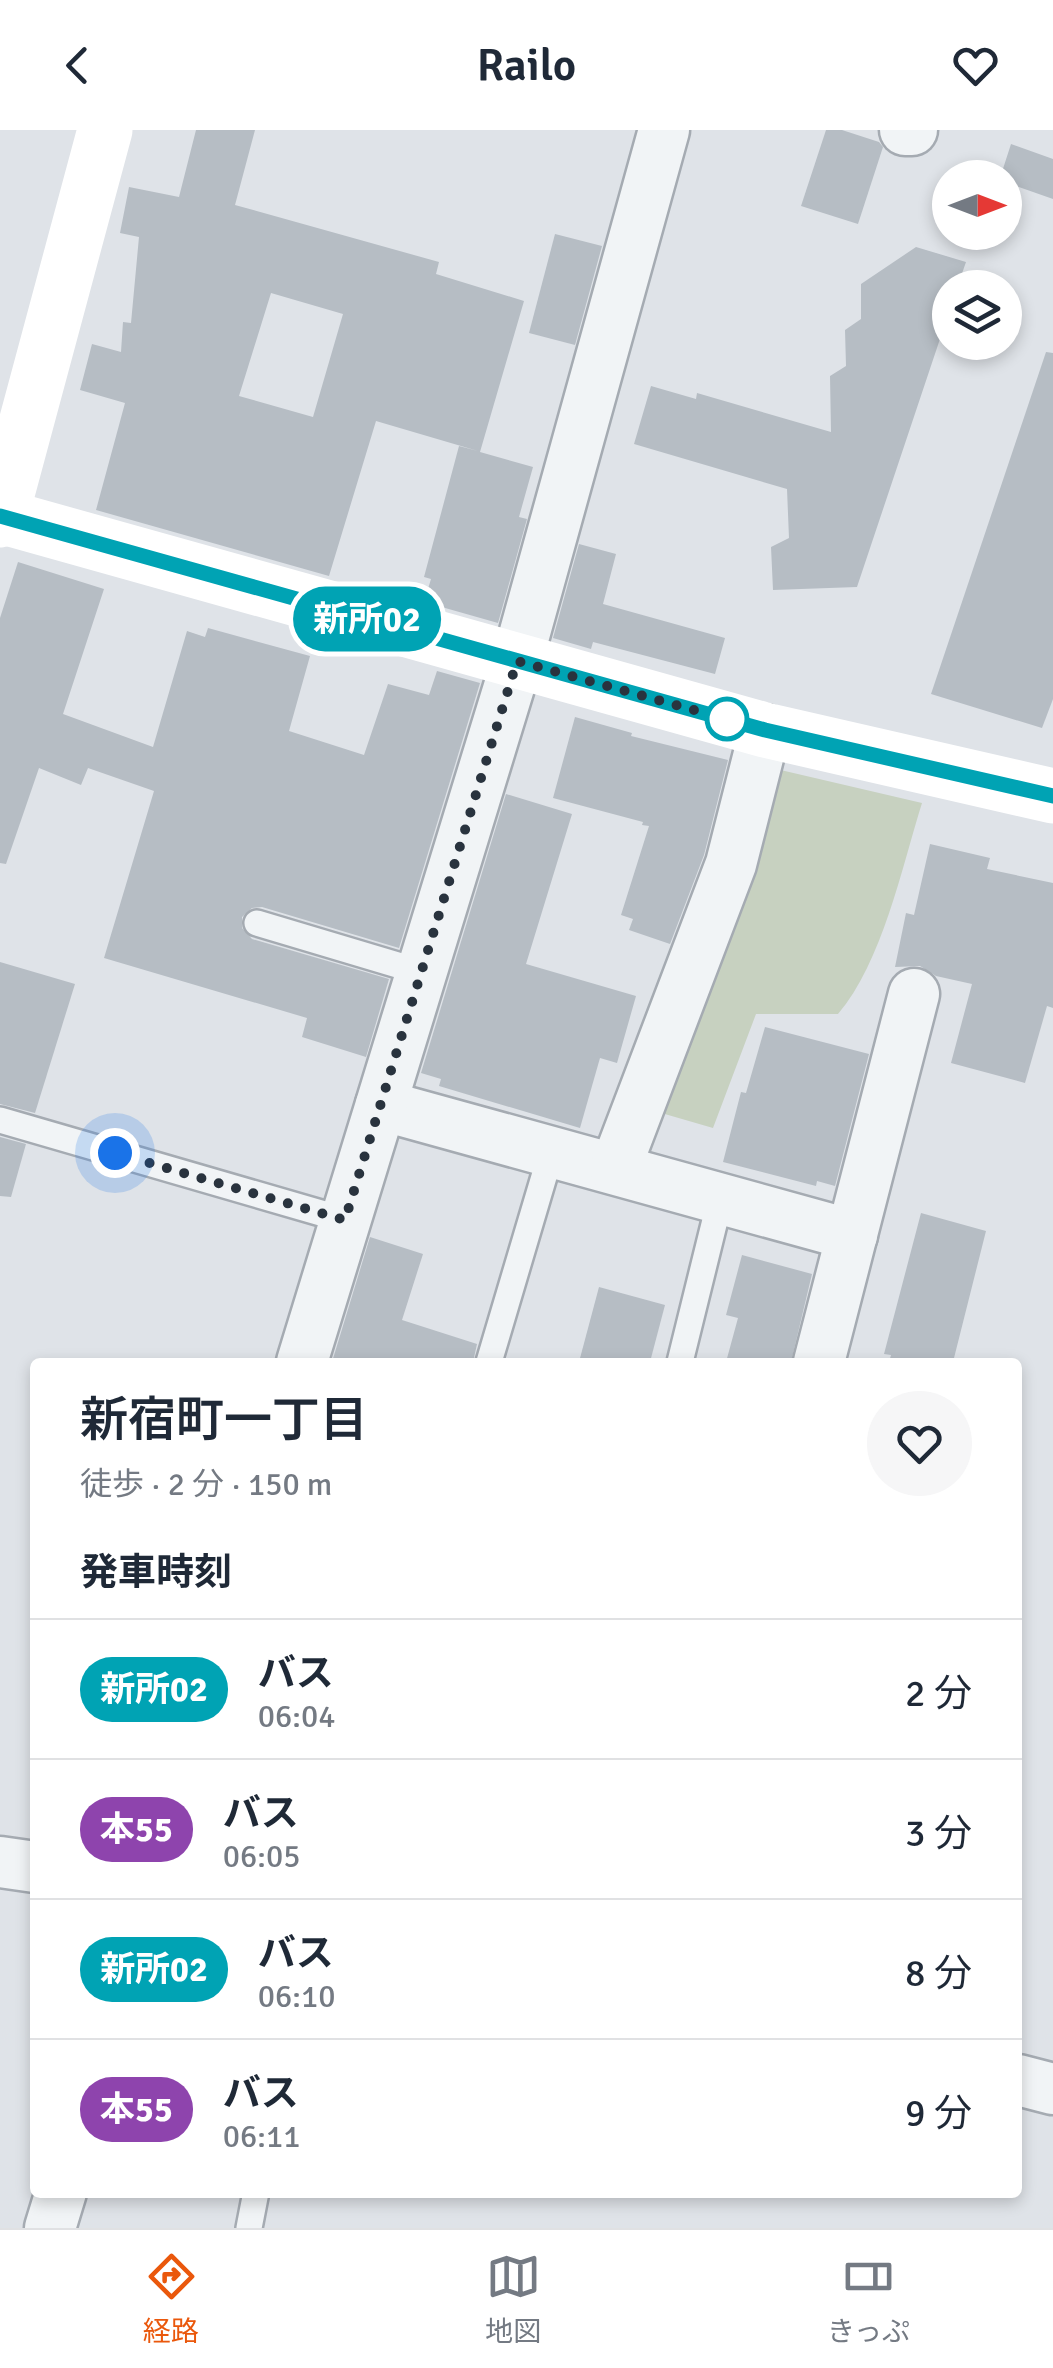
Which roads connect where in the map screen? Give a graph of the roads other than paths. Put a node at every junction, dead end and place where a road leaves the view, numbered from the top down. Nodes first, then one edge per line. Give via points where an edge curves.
1 (106, 130) edge
2 (664, 130) edge
3 (0, 518) edge
4 (517, 661) junction
5 (765, 730) junction
6 (1053, 796) edge
7 (257, 923) dead end
8 (421, 972) junction
9 (914, 994) dead end
10 (381, 1104) junction
11 (0, 1120) edge
12 (551, 1153) junction
13 (614, 1169) junction
14 (720, 1200) junction
15 (345, 1220) junction
16 (852, 1235) junction
17 (303, 1358) edge
18 (489, 1358) edge
19 (681, 1358) edge
20 (819, 1358) edge
21 (0, 1862) edge
22 (30, 1866) edge
23 (1022, 2081) edge
24 (1053, 2089) edge
25 (59, 2198) edge
26 (255, 2198) edge
27 (50, 2228) edge
28 (249, 2228) edge

1 - 3 street
2 - 4 street
3 - 4 street
4 - 5 street
4 - 8 street
5 - 6 street
5 - 13 street via 731,864
7 - 8 lane
8 - 10 street
9 - 16 street
10 - 12 street
10 - 15 street
11 - 15 lane
12 - 13 street
12 - 18 lane
13 - 14 street
14 - 16 street
14 - 19 lane
15 - 17 street
16 - 20 street
21 - 22 street
23 - 24 street
25 - 27 street
26 - 28 lane

